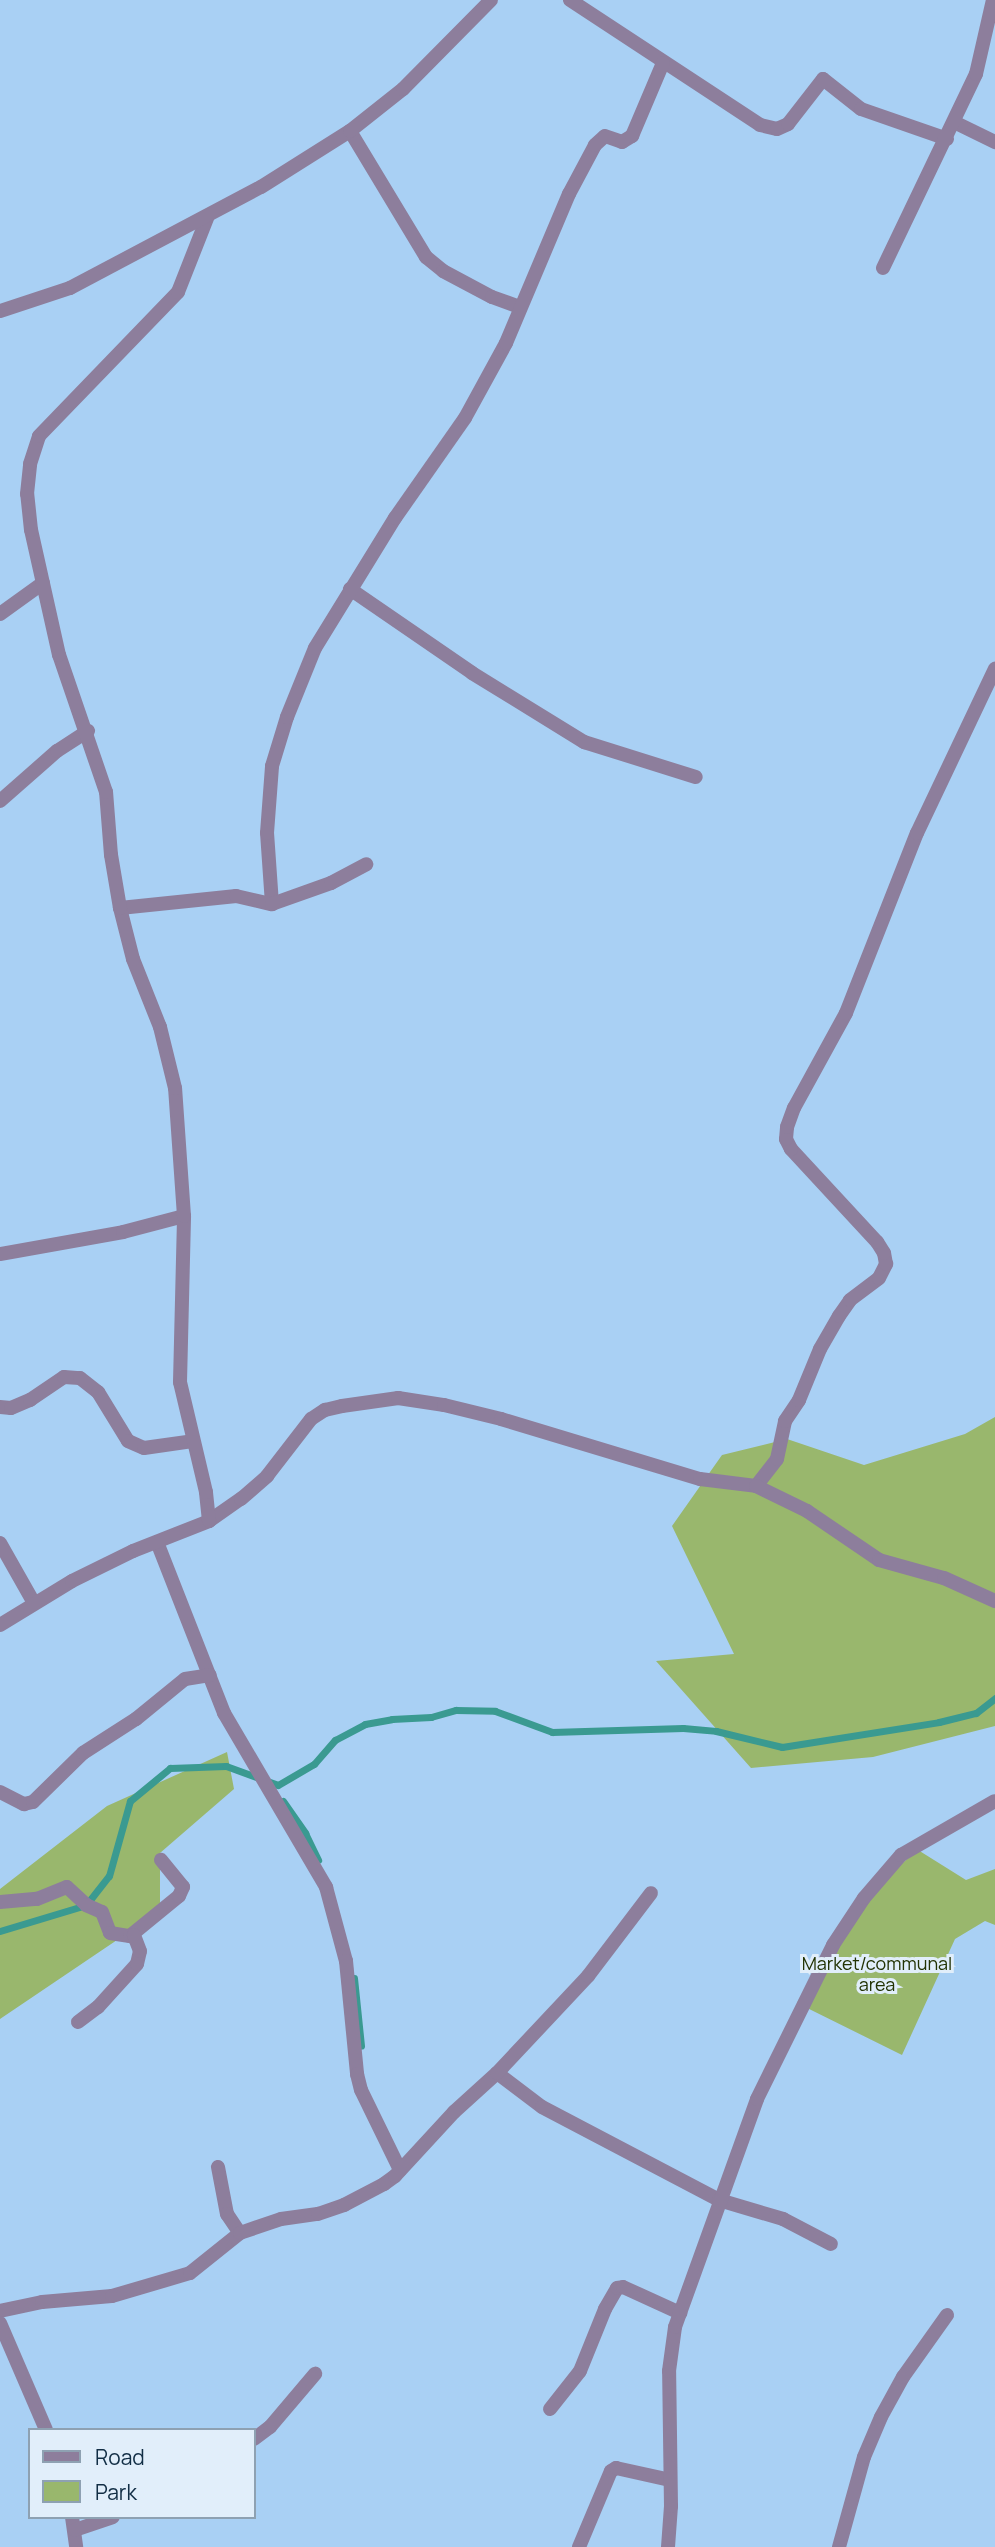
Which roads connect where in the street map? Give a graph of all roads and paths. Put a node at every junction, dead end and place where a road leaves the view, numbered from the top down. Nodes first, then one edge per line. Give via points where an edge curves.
1 (492, 0) edge
2 (569, 0) edge
3 (993, 0) edge
4 (663, 64) junction
5 (954, 122) junction
6 (350, 131) junction
7 (947, 139) junction
8 (995, 142) edge
9 (208, 216) junction
10 (883, 268) dead end
11 (519, 306) junction
12 (0, 311) edge
13 (43, 583) junction
14 (350, 589) junction
15 (0, 614) edge
16 (995, 669) edge
17 (88, 731) junction
18 (695, 777) dead end
19 (0, 801) edge
20 (366, 864) dead end
21 (272, 904) junction
22 (120, 908) junction
23 (184, 1216) junction
24 (0, 1254) edge
25 (0, 1407) edge
26 (193, 1441) junction
27 (756, 1486) junction
28 (209, 1521) junction
29 (157, 1542) junction
30 (0, 1543) edge
31 (995, 1601) edge
32 (34, 1603) junction
33 (0, 1625) edge
34 (210, 1675) junction
35 (0, 1792) edge
36 (995, 1801) edge
37 (161, 1860) dead end
38 (650, 1893) dead end
39 (0, 1902) edge
40 (134, 1935) junction
41 (78, 2022) dead end
42 (497, 2073) junction
43 (218, 2167) dead end
44 (400, 2171) junction
45 (719, 2200) junction
46 (240, 2233) junction
47 (831, 2244) dead end
48 (0, 2311) edge
49 (680, 2313) junction
50 (947, 2315) dead end
51 (0, 2323) edge
52 (315, 2374) dead end
53 (550, 2409) dead end
54 (45, 2428) edge
55 (256, 2438) edge
56 (670, 2480) junction
57 (102, 2519) edge
58 (74, 2524) edge
59 (76, 2547) edge
60 (579, 2547) edge
61 (668, 2547) edge
62 (839, 2547) edge

1 - 6 street via 402,89
2 - 4 street
3 - 5 street via 976,74
4 - 7 street via 760,125 777,129 788,124 823,79 861,109
4 - 11 street via 632,136 622,142 605,136 595,145
5 - 7 street
5 - 8 street
6 - 9 street
6 - 11 street via 426,257 492,297
7 - 10 street
9 - 12 street via 70,288
9 - 13 street via 178,292 39,436 27,495
11 - 14 street via 506,343 465,418
13 - 15 street
13 - 17 street via 59,655
14 - 18 street via 472,673 584,742
14 - 21 street via 315,648 272,766 267,833
16 - 27 street via 917,833 851,1001 787,1127 791,1149 877,1242 886,1264 880,1278 850,1300 839,1316 785,1421 777,1459
17 - 19 street via 57,751
17 - 22 street via 106,792
20 - 21 street via 331,883
21 - 22 street via 236,896
22 - 23 street via 133,959 160,1027 174,1088
23 - 24 street
23 - 26 street via 180,1382
25 - 26 street via 11,1408 64,1377 80,1378 98,1392 128,1441 144,1448
26 - 28 street
27 - 28 street via 700,1479 444,1405 398,1398 325,1410 311,1419 267,1476
27 - 31 street via 807,1511 879,1560 944,1578
28 - 29 street
29 - 32 street
29 - 34 street
30 - 32 street
32 - 33 street
34 - 35 street via 185,1679 136,1719 83,1753 33,1802 23,1804
34 - 44 street via 224,1713 304,1846 333,1906 346,1961 361,2090
36 - 45 street via 901,1855 864,1898 833,1945 777,2057
37 - 40 street via 183,1887 179,1896
38 - 42 street via 588,1976
39 - 40 street via 37,1899 67,1887 86,1905 102,1912 110,1933
40 - 41 street via 140,1951 137,1964
42 - 44 street
42 - 45 street via 542,2107
43 - 46 street via 227,2214
44 - 46 street via 344,2205
45 - 47 street via 783,2219
45 - 49 street
46 - 48 street via 190,2273 112,2296
49 - 53 street via 617,2288 580,2371
49 - 56 street via 669,2371
50 - 62 street via 881,2417 864,2456
51 - 54 street
52 - 55 street
56 - 60 street via 611,2471
56 - 61 street
57 - 58 street
58 - 59 street

